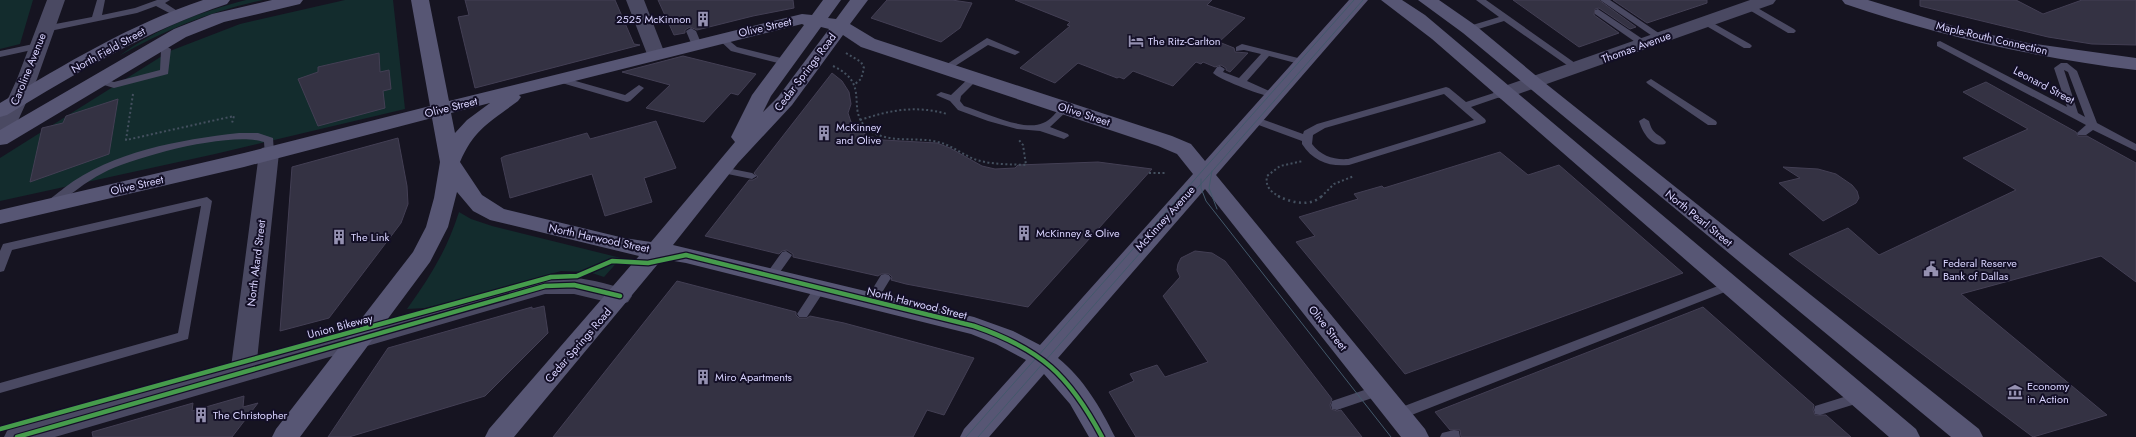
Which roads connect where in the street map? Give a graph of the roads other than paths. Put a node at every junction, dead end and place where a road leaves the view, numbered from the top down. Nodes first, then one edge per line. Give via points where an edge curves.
1 (56, 0) edge
2 (101, 0) edge
3 (140, 0) edge
4 (166, 0) edge
5 (221, 0) edge
6 (294, 0) edge
7 (420, 0) edge
8 (634, 0) edge
9 (859, 0) edge
10 (1359, 0) edge
11 (1390, 0) edge
12 (1427, 0) edge
13 (1480, 0) edge
14 (1604, 0) edge
15 (1767, 0) edge
16 (1852, 0) edge
17 (831, 1) edge
18 (157, 3) junction
19 (1749, 6) junction
20 (137, 10) junction
21 (1598, 12) dead end
22 (178, 14) junction
23 (1506, 18) junction
24 (96, 19) junction
25 (809, 20) junction
26 (1706, 22) junction
27 (839, 25) junction
28 (45, 29) junction
29 (1469, 29) junction
30 (1791, 30) dead end
31 (721, 37) junction
32 (1653, 41) junction
33 (1940, 44) dead end
34 (158, 45) junction
35 (38, 46) junction
36 (1747, 46) dead end
37 (1239, 49) dead end
38 (1015, 52) dead end
39 (0, 54) edge
40 (656, 54) junction
41 (1266, 54) junction
42 (2062, 60) junction
43 (786, 62) junction
44 (1303, 62) junction
45 (2135, 66) edge
46 (946, 68) junction
47 (1577, 68) junction
48 (1220, 69) dead end
49 (974, 78) junction
50 (558, 79) junction
51 (97, 80) junction
52 (1240, 82) junction
53 (1651, 82) dead end
54 (1533, 83) junction
55 (536, 85) junction
56 (639, 88) dead end
57 (1503, 93) junction
58 (941, 95) dead end
59 (1273, 95) junction
60 (954, 99) junction
61 (7, 106) edge
62 (1464, 106) junction
63 (1065, 108) junction
64 (440, 110) junction
65 (2074, 115) junction
66 (1252, 119) junction
67 (1644, 121) dead end
68 (1712, 123) dead end
69 (2093, 125) junction
70 (1040, 127) junction
71 (2082, 133) dead end
72 (1064, 136) dead end
73 (1306, 138) junction
74 (0, 139) edge
75 (1661, 142) dead end
76 (2136, 148) edge
77 (269, 153) junction
78 (450, 162) junction
79 (727, 164) junction
80 (1204, 174) junction
81 (752, 176) dead end
82 (48, 205) junction
83 (0, 216) edge
84 (658, 250) junction
85 (786, 255) dead end
86 (1, 261) edge
87 (771, 276) junction
88 (885, 278) dead end
89 (1731, 285) junction
90 (820, 288) junction
91 (620, 296) junction
92 (871, 301) junction
93 (803, 314) dead end
94 (359, 341) junction
95 (1042, 357) junction
96 (243, 373) junction
97 (0, 388) edge
98 (1379, 390) junction
99 (1860, 397) junction
100 (1337, 405) dead end
101 (1820, 410) dead end
102 (1399, 414) junction
103 (17, 437) edge
104 (285, 437) edge
105 (498, 437) edge
106 (973, 437) edge
107 (1102, 437) edge
108 (1416, 437) edge
109 (1907, 437) edge
110 (1970, 437) edge

1 - 28 street, Caroline Avenue
2 - 24 lane
3 - 20 lane
4 - 18 lane
5 - 22 main road, North Field Street
6 - 34 main road, North Field Street via 218,18
7 - 64 main road
8 - 40 street
9 - 27 main road, Cedar Springs Road
10 - 44 main road, McKinney Avenue
11 - 57 main road via 1419,19
12 - 29 main road, North Pearl Street
13 - 23 lane
14 - 32 lane
15 - 19 street, Thomas Avenue
16 - 42 main road, Maple-Routh Connection
17 - 25 main road, Cedar Springs Road
17 - 27 main road
18 - 20 lane
18 - 22 lane
19 - 26 street, Thomas Avenue
19 - 30 lane
20 - 24 lane
21 - 32 lane
22 - 61 main road, North Field Street via 135,34
23 - 29 lane
23 - 47 lane
24 - 28 lane
25 - 27 main road, Olive Street
25 - 31 main road, Olive Street
25 - 43 main road, Cedar Springs Road
26 - 32 street, Thomas Avenue
26 - 36 lane
27 - 46 main road, Olive Street via 868,43
27 - 79 main road, Cedar Springs Road via 785,101
28 - 35 street, Caroline Avenue
29 - 54 main road, North Pearl Street
31 - 40 main road, Olive Street via 694,37
31 - 43 lane via 734,49
32 - 47 street, Thomas Avenue
33 - 65 lane, Leonard Street
34 - 51 main road, North Field Street
34 - 51 lane via 166,49 165,72 114,85
35 - 39 lane
35 - 61 street, Caroline Avenue via 27,79
37 - 41 lane via 1242,47
38 - 46 lane via 987,41
40 - 50 main road, Olive Street
41 - 44 lane
41 - 52 lane
42 - 45 main road, Maple-Routh Connection
42 - 65 lane via 2059,68
42 - 69 lane via 2072,71
43 - 79 main road, Cedar Springs Road via 762,95
44 - 59 main road, McKinney Avenue
46 - 49 main road, Olive Street
47 - 54 street, Thomas Avenue
48 - 52 lane via 1218,73
49 - 60 lane
49 - 63 main road, Olive Street
50 - 55 main road, Olive Street
50 - 56 lane via 627,99
51 - 74 main road, North Field Street
52 - 59 lane
53 - 68 lane
54 - 57 street, Thomas Avenue
54 - 110 main road, North Pearl Street
55 - 64 main road, Olive Street
55 - 78 main road via 512,96 474,124 459,141
57 - 62 lane
57 - 89 main road
58 - 60 lane
59 - 66 main road, McKinney Avenue
60 - 70 lane via 961,108 1018,126
61 - 74 street, Caroline Avenue
62 - 73 lane via 1446,90 1321,126 1308,133
62 - 73 lane via 1481,121 1349,162 1334,162 1316,156 1306,144
63 - 70 lane via 1047,125
63 - 80 main road, Olive Street via 1165,140 1184,149
64 - 77 main road, Olive Street
64 - 78 main road
65 - 69 lane, Leonard Street
66 - 73 lane
66 - 80 main road, McKinney Avenue
67 - 75 lane via 1647,132
69 - 71 lane
69 - 76 lane, Leonard Street
70 - 72 lane
77 - 82 main road, Olive Street
77 - 82 lane via 269,140 266,137 246,135 144,154 103,168
77 - 96 street, North Akard Street
78 - 84 main road, North Harwood Street via 471,198 486,211 624,246
78 - 94 main road via 446,198 437,227 422,256
79 - 81 lane
79 - 84 main road, Cedar Springs Road
80 - 95 main road, McKinney Avenue
80 - 98 main road, Olive Street
82 - 83 main road, Olive Street
84 - 87 main road, North Harwood Street
84 - 91 main road, Cedar Springs Road
85 - 87 lane
86 - 97 lane via 7,247 206,201 184,336
87 - 90 main road, North Harwood Street
88 - 92 lane
89 - 99 main road
89 - 102 lane
90 - 92 main road, North Harwood Street
90 - 93 lane
91 - 94 street via 575,284 559,283
91 - 105 main road, Cedar Springs Road
92 - 95 main road, North Harwood Street via 1000,334
94 - 96 street
94 - 104 main road
95 - 106 main road, McKinney Avenue
95 - 107 main road, North Harwood Street via 1080,398
96 - 103 street
98 - 100 lane
98 - 102 main road, Olive Street
99 - 101 lane
99 - 109 main road
102 - 108 main road, Olive Street

